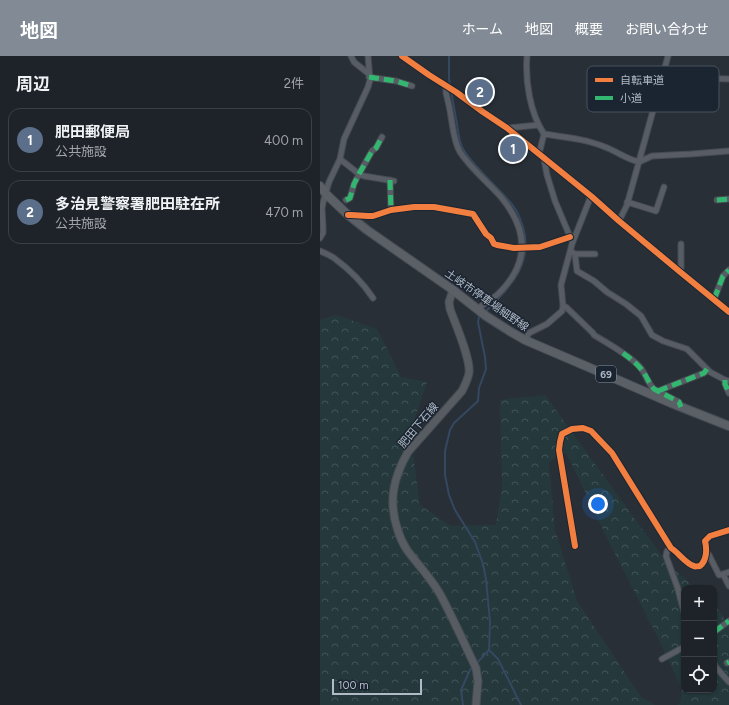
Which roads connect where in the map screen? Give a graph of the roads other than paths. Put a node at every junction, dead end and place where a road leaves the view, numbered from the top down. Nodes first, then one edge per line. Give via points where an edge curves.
1 (351, 56) edge
2 (368, 56) edge
3 (402, 56) edge
4 (527, 56) edge
5 (668, 56) edge
6 (666, 66) edge
7 (369, 76) junction
8 (719, 79) edge
9 (729, 79) edge
10 (412, 86) dead end
11 (446, 86) junction
12 (653, 112) edge
13 (538, 125) junction
14 (507, 128) junction
15 (544, 134) junction
16 (382, 137) dead end
17 (729, 151) edge
18 (539, 154) junction
19 (340, 158) junction
20 (544, 158) junction
21 (639, 162) junction
22 (359, 174) junction
23 (320, 186) edge
24 (664, 187) dead end
25 (326, 194) junction
26 (591, 196) junction
27 (729, 199) edge
28 (346, 200) dead end
29 (717, 200) dead end
30 (627, 202) junction
31 (391, 210) junction
32 (348, 215) junction
33 (619, 221) junction
34 (570, 237) junction
35 (320, 238) edge
36 (572, 244) junction
37 (681, 244) dead end
38 (525, 248) junction
39 (320, 251) edge
40 (572, 253) junction
41 (594, 254) dead end
42 (729, 270) edge
43 (679, 271) junction
44 (453, 290) junction
45 (373, 298) dead end
46 (713, 298) junction
47 (563, 306) junction
48 (478, 310) junction
49 (729, 312) edge
50 (525, 340) junction
51 (707, 369) junction
52 (727, 380) edge
53 (658, 391) junction
54 (729, 393) edge
55 (681, 407) junction
56 (729, 426) edge
57 (729, 530) edge
58 (575, 546) dead end
59 (671, 548) junction
60 (706, 552) junction
61 (729, 572) edge
62 (723, 574) junction
63 (729, 586) edge
64 (681, 600) edge
65 (729, 621) edge
66 (717, 630) edge
67 (681, 649) edge
68 (662, 659) dead end
69 (717, 668) edge
70 (729, 682) edge
71 (476, 705) edge

1 - 7 street
2 - 7 street
3 - 11 street
4 - 13 street via 529,95
5 - 6 street
7 - 10 street
7 - 19 street via 368,87 344,139
8 - 9 street
11 - 14 street
11 - 38 street via 457,146 464,158 513,213
12 - 21 street
13 - 14 street
13 - 15 street
14 - 18 street
15 - 18 street
15 - 21 street via 594,143
16 - 22 street
17 - 21 street via 652,156
18 - 20 street
19 - 22 street
19 - 25 street
20 - 26 street
20 - 34 street via 555,201
21 - 30 street
22 - 28 street via 350,198
22 - 31 street via 392,181
23 - 25 main road, 土岐市停車場細野線 / 69
24 - 30 street via 656,211
25 - 32 main road, 土岐市停車場細野線 / 69
25 - 35 street via 322,208 323,227
26 - 33 street
26 - 36 street
27 - 29 street
30 - 33 street
31 - 32 street via 373,216
31 - 38 street via 434,207 473,214 494,244
32 - 44 main road, 土岐市停車場細野線 / 69
33 - 43 street
34 - 36 street
34 - 38 street via 540,247
36 - 40 street
37 - 43 street
38 - 48 street via 504,288
39 - 45 street via 343,266
40 - 41 street
40 - 47 street via 561,285
40 - 51 street via 578,271 641,316 652,335 687,349
42 - 46 street via 722,276
43 - 46 street
44 - 48 main road, 土岐市停車場細野線 / 69
44 - 71 main road, 肥田下石線 via 449,302 450,309 468,361 467,381 462,391 408,452 398,474 393,505 394,519 406,549 440,593 476,668
46 - 49 street
47 - 50 street via 559,314 547,324 529,333
47 - 53 street via 594,335 615,347 639,366 654,390
48 - 50 main road, 土岐市停車場細野線 / 69
50 - 55 main road, 土岐市停車場細野線 / 69
51 - 52 street via 715,376
51 - 53 street via 704,373
52 - 54 street via 725,384
53 - 55 street via 679,402
55 - 56 main road, 土岐市停車場細野線 / 69
57 - 60 street via 705,540
58 - 59 street via 559,450 562,434 572,429 583,428 591,431 612,453
59 - 60 street via 694,566 704,563
59 - 64 street via 666,556
60 - 62 street via 718,575
61 - 62 street
62 - 63 street
65 - 66 street
67 - 68 street
69 - 70 street

